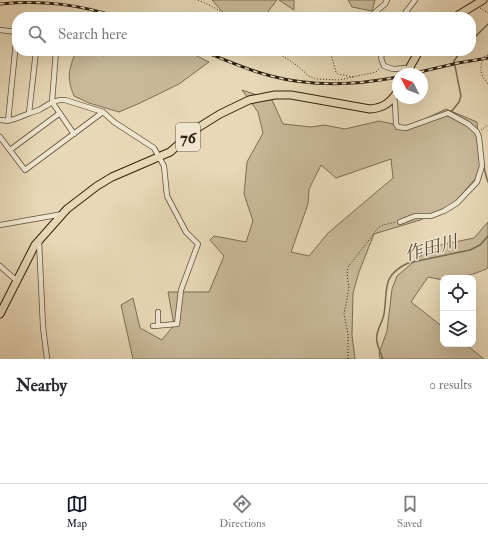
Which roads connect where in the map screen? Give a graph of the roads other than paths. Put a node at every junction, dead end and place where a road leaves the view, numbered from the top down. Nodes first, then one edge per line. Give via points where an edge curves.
1 (387, 0) edge
2 (415, 0) edge
3 (482, 0) edge
4 (375, 12) edge
5 (406, 12) edge
6 (463, 12) edge
7 (0, 30) edge
8 (12, 31) edge
9 (15, 56) edge
10 (35, 56) edge
11 (56, 56) edge
12 (382, 56) edge
13 (416, 56) edge
14 (409, 68) edge
15 (392, 69) edge
16 (392, 99) edge
17 (52, 102) junction
18 (395, 104) edge
19 (103, 112) junction
20 (29, 113) junction
21 (60, 113) junction
22 (0, 120) edge
23 (8, 121) junction
24 (74, 134) junction
25 (0, 137) edge
26 (10, 150) junction
27 (160, 157) junction
28 (63, 214) junction
29 (400, 222) road end
30 (0, 225) edge
31 (39, 240) junction
32 (0, 266) edge
33 (17, 281) junction
34 (158, 312) dead end
35 (0, 314) edge
36 (47, 359) edge

1 - 4 street
2 - 5 street
3 - 6 main road
7 - 8 street
9 - 23 street
10 - 20 street
11 - 17 street
12 - 15 street via 384,66
13 - 14 main road
16 - 27 main road, 76 via 382,107 370,109 291,95 249,100 209,120 170,152
17 - 19 street via 65,100
17 - 20 street
17 - 21 street
18 - 29 street via 396,124 400,128 448,114 468,124 479,137 482,166 477,182 457,203 431,216 415,216
19 - 24 street
19 - 27 street via 154,148
20 - 23 street
21 - 24 street
21 - 26 street
22 - 23 street
24 - 26 street via 25,170
25 - 26 street
27 - 28 main road, 76 via 112,177
27 - 34 street via 164,166 167,196 186,232 198,244 181,290 177,324 156,326
28 - 30 street
28 - 31 main road, 76
31 - 33 main road, 76
31 - 36 street
32 - 33 street
33 - 35 main road, 76

